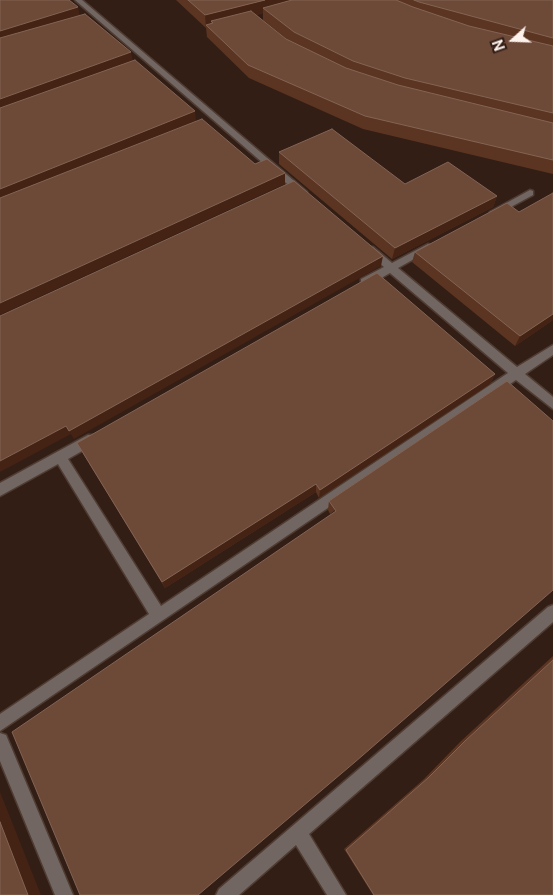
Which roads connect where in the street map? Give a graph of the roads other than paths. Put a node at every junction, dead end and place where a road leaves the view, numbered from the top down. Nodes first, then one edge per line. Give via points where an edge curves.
1 (78, 0) edge
2 (530, 193) dead end
3 (309, 198) edge
4 (487, 216) edge
5 (361, 242) edge
6 (434, 244) edge
7 (391, 267) junction
8 (357, 286) edge
9 (553, 349) edge
10 (516, 373) junction
11 (553, 404) edge
12 (103, 432) edge
13 (60, 457) junction
14 (0, 490) edge
15 (553, 612) edge
16 (158, 615) junction
17 (0, 724) edge
18 (0, 741) edge
19 (299, 833) junction
20 (64, 895) edge
21 (225, 895) edge
22 (337, 895) edge

1 - 3 street via 92,17 290,187
2 - 4 street
5 - 7 street
6 - 7 street
7 - 8 street
7 - 10 street
9 - 10 street
10 - 11 street
10 - 16 street
12 - 13 street
13 - 14 street
13 - 16 street
15 - 19 street
16 - 17 street
18 - 20 street
19 - 21 street
19 - 22 street

